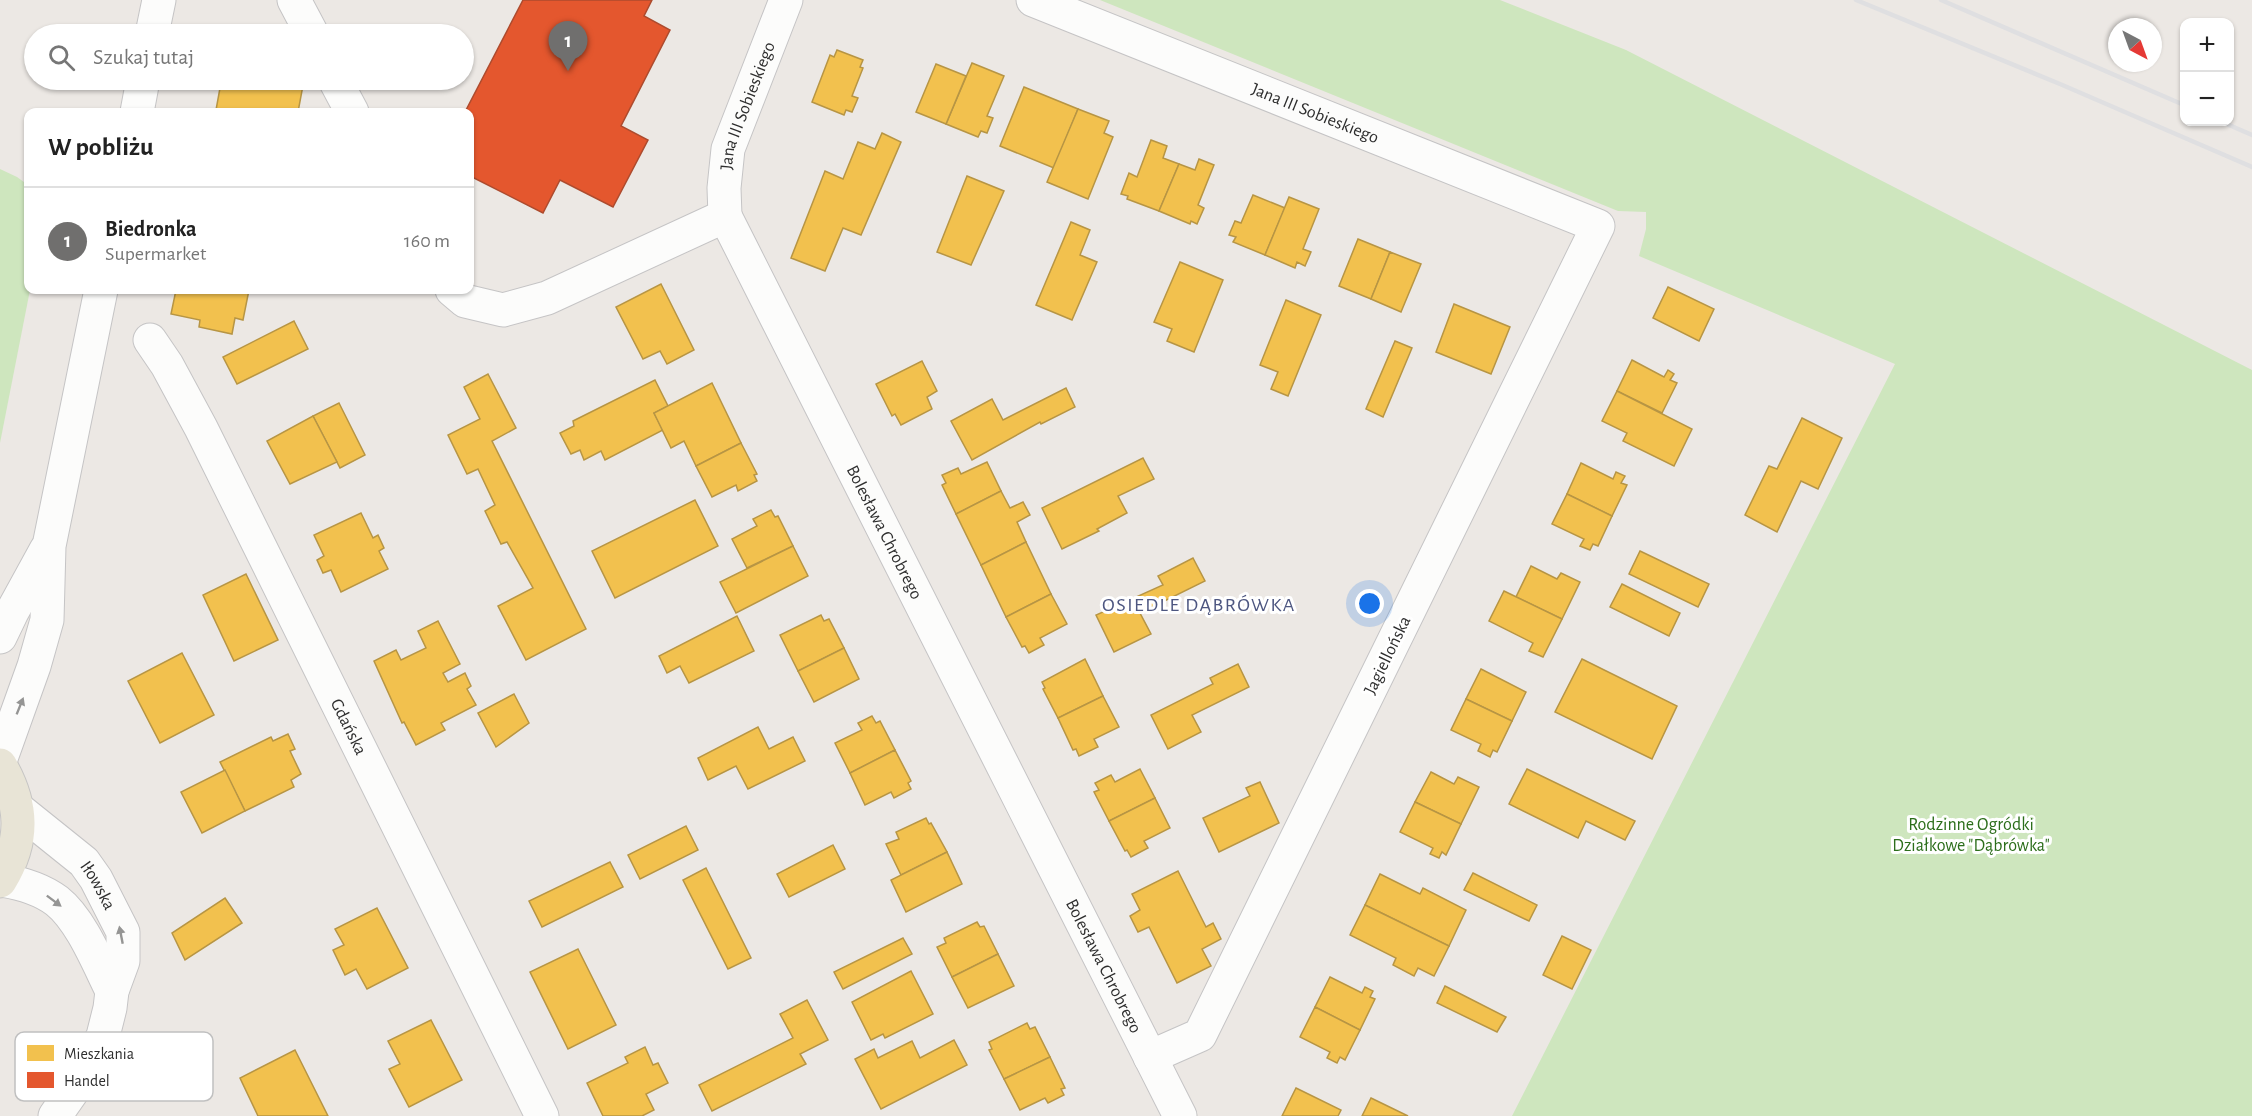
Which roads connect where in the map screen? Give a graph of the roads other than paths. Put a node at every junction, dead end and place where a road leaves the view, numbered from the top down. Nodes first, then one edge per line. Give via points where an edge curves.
1 (159, 0) edge
2 (294, 0) edge
3 (786, 0) edge
4 (1034, 0) edge
5 (154, 24) edge
6 (307, 24) edge
7 (141, 90) edge
8 (340, 90) edge
9 (137, 108) edge
10 (350, 108) edge
11 (725, 216) junction
12 (1598, 226) joint
13 (100, 294) edge
14 (457, 294) edge
15 (150, 340) dead end
16 (49, 546) junction
17 (0, 637) edge
18 (0, 763) edge
19 (18, 809) junction
20 (0, 880) edge
21 (112, 991) junction
22 (104, 1032) edge
23 (1150, 1057) junction
24 (66, 1101) edge
25 (55, 1116) edge
26 (542, 1116) edge
27 (1180, 1116) edge

1 - 5 street
2 - 6 street
3 - 11 street, Jana III Sobieskiego via 728,149
4 - 12 street, Jana III Sobieskiego
7 - 9 street
8 - 10 street
11 - 14 street via 547,298 503,310 465,301
11 - 23 street, Bolesława Chrobrego
12 - 23 street, Jagiellońska via 1200,1035
13 - 16 street
15 - 26 street, Gdańska via 201,428
16 - 17 street
18 -> 16 street via 47,620
18 - 19 main road via 12,785
19 - 20 main road via 13,858
21 -> 19 street, Iłowska via 123,961 123,932 84,862
20 -> 21 street, Iłowska via 34,889 57,901 81,931
21 - 22 street, Iłowska
23 - 27 street, Bolesława Chrobrego
24 - 25 street, Iłowska

